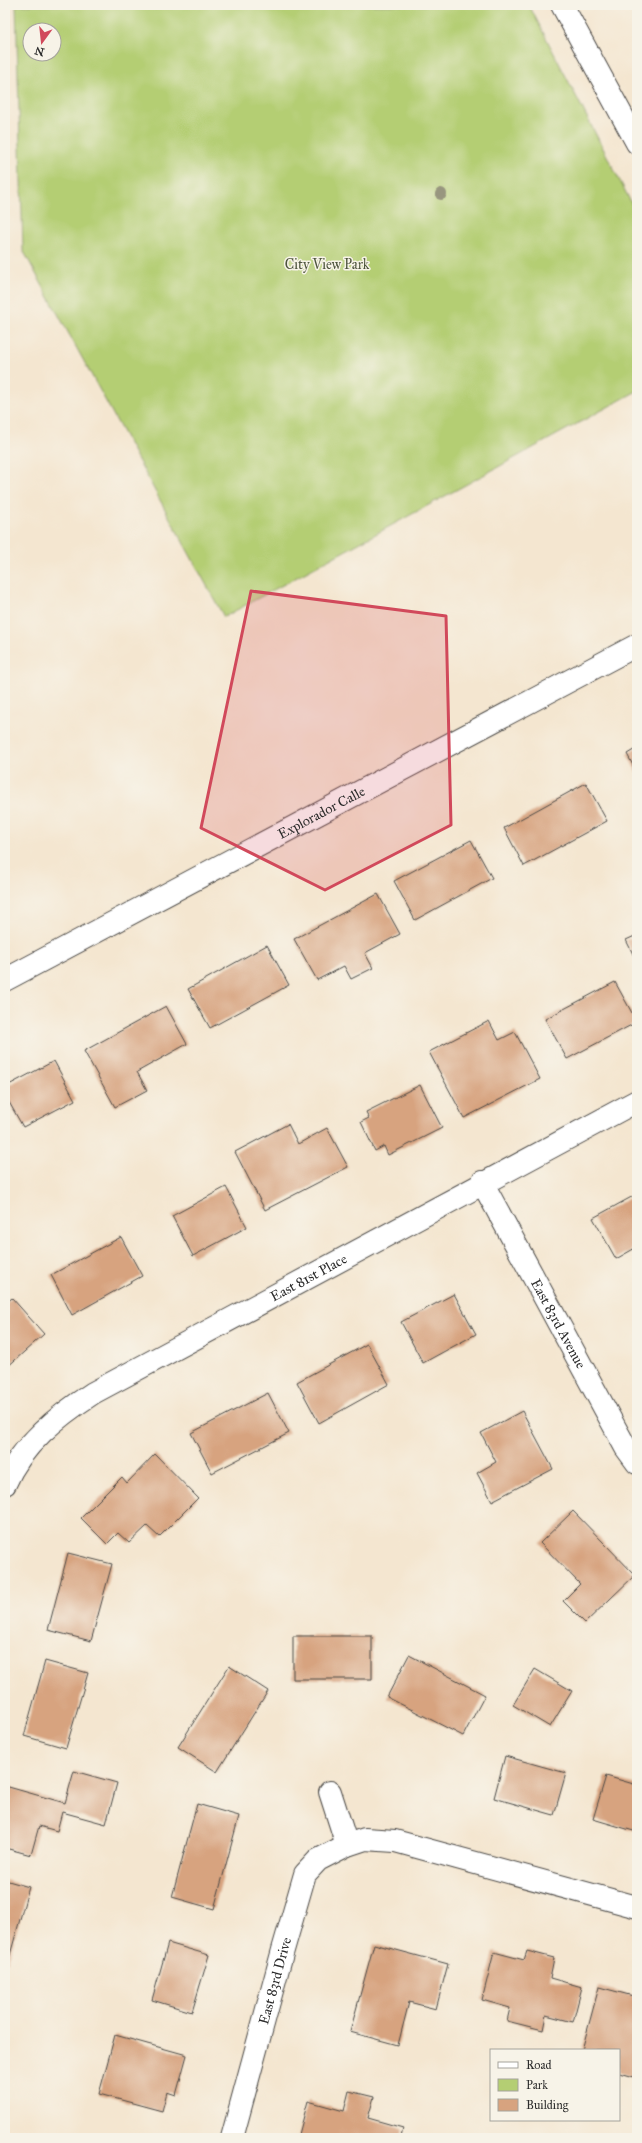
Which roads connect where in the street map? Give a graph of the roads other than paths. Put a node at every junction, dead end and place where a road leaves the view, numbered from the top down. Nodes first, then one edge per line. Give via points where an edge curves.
1 (562, 5) edge
2 (637, 143) edge
3 (637, 645) edge
4 (5, 980) edge
5 (637, 1101) edge
6 (482, 1182) junction
7 (637, 1463) edge
8 (5, 1484) edge
9 (330, 1792) dead end
10 (347, 1845) junction
11 (637, 1907) edge
12 (232, 2138) edge

1 - 2 street
3 - 4 street, Explorador Calle
5 - 6 street, East 81st Place
6 - 7 street, East 83rd Avenue via 626,1448
6 - 8 street, East 81st Place via 93,1393 63,1413 39,1435 21,1457
9 - 10 street
10 - 11 street, East 83rd Drive via 365,1839 395,1841
10 - 12 street, East 83rd Drive via 318,1860 306,1874

